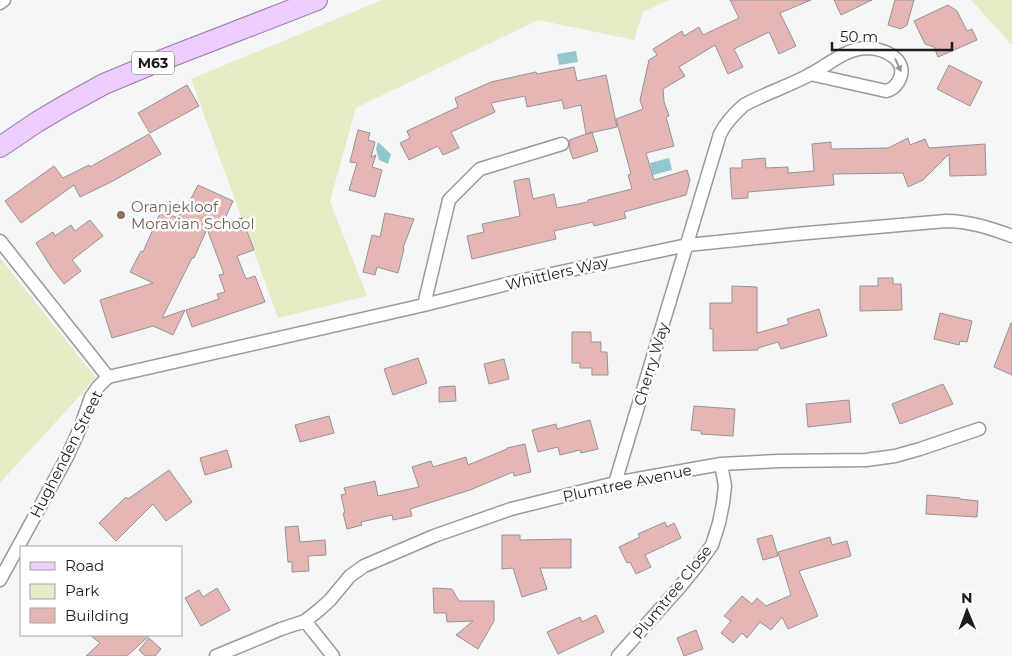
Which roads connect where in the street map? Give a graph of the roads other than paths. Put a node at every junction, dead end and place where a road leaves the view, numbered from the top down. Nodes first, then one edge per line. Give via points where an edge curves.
1 (4, 0) edge
2 (317, 0) edge
3 (0, 3) edge
4 (810, 74) junction
5 (562, 144) dead end
6 (0, 147) edge
7 (1012, 236) edge
8 (0, 241) edge
9 (687, 245) junction
10 (424, 306) junction
11 (108, 377) junction
12 (979, 429) dead end
13 (721, 464) junction
14 (615, 483) junction
15 (0, 580) edge
16 (305, 621) junction
17 (216, 656) edge
18 (333, 656) edge
19 (618, 656) edge

1 - 3 street
2 - 6 main road, M63 via 104,84
4 -> 4 street, Cherry Way via 842,55 866,48 879,49 892,56 902,73 896,86 889,91
4 - 9 street, Cherry Way via 749,102 728,120 720,134
5 - 10 street via 480,169 449,200
7 - 9 street, Whittlers Way via 982,225 946,221
8 - 11 street, Hughenden Street
9 - 10 street, Whittlers Way via 519,281
9 - 14 street, Cherry Way
10 - 11 street, Whittlers Way
11 - 15 street, Hughenden Street via 91,397 67,457
12 - 13 street, Plumtree Avenue via 879,459
13 - 14 street, Plumtree Avenue
13 - 19 street, Plumtree Close via 724,495 720,523 712,545
14 - 16 street, Plumtree Avenue via 511,509 434,536 364,566
16 - 17 street
16 - 18 street

